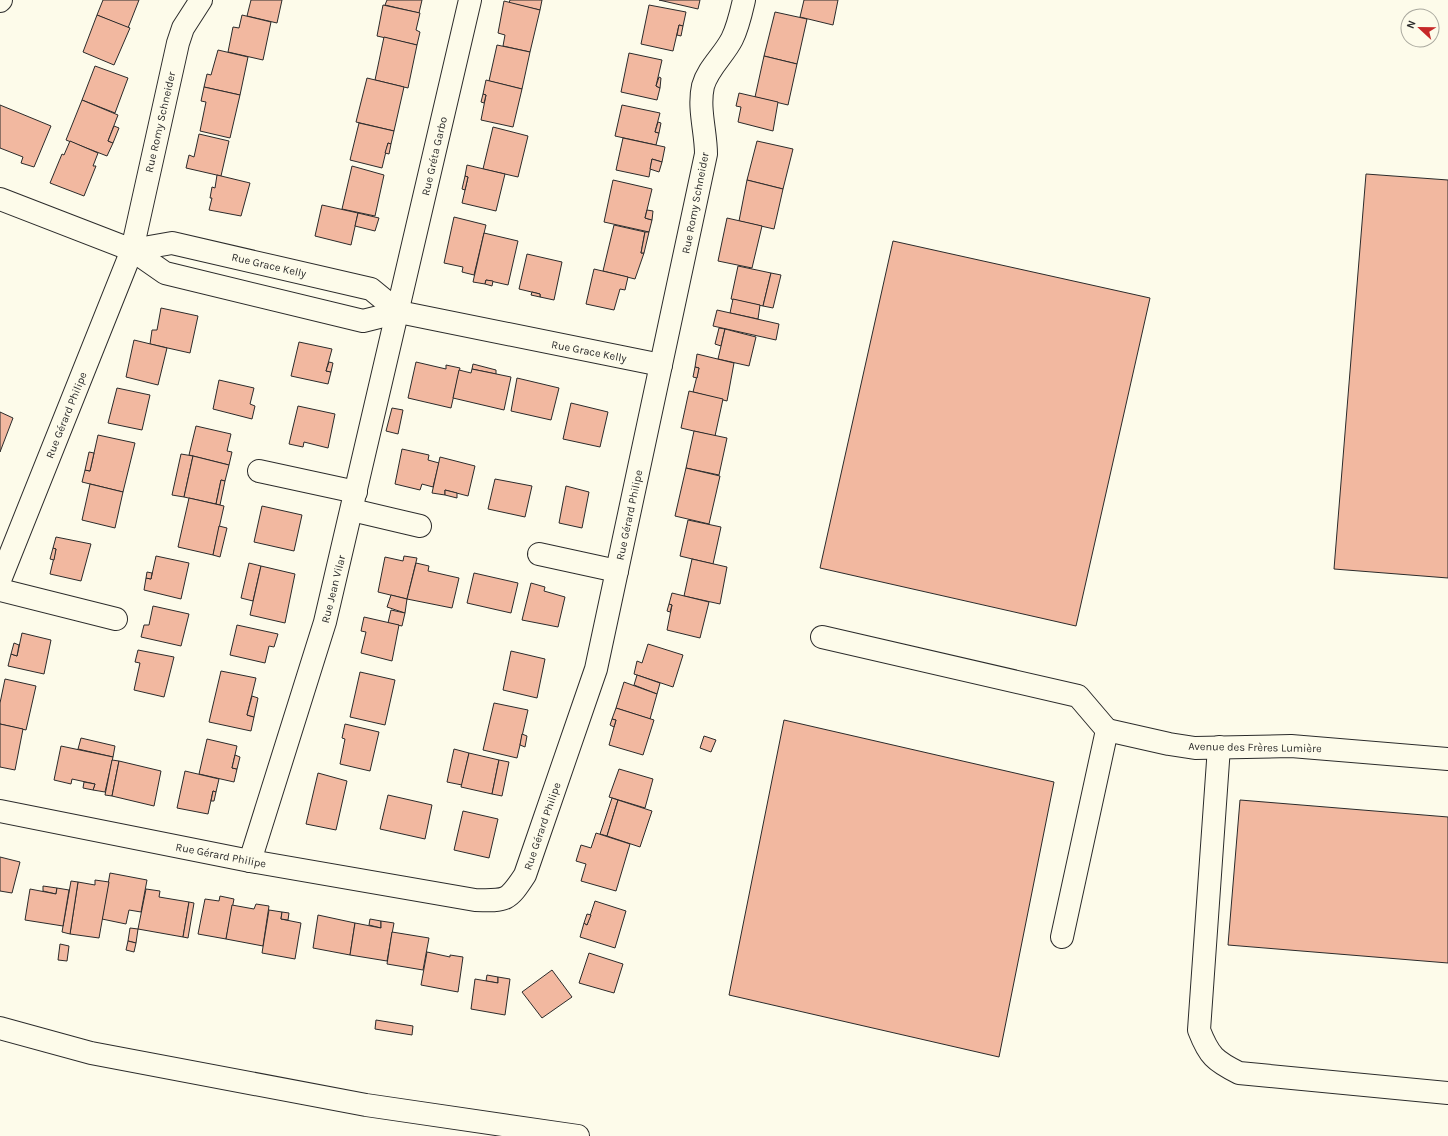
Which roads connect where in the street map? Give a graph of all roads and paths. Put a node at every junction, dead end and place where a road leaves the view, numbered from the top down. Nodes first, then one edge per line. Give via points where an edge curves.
1 (201, 0) edge
2 (470, 0) edge
3 (744, 0) edge
4 (0, 199) edge
5 (132, 250) junction
6 (399, 312) junction
7 (661, 365) junction
8 (258, 471) dead end
9 (354, 501) junction
10 (420, 526) dead end
11 (539, 554) dead end
12 (617, 571) junction
13 (0, 580) edge
14 (0, 590) edge
15 (116, 619) dead end
16 (822, 637) dead end
17 (1107, 730) junction
18 (1220, 747) junction
19 (1448, 759) edge
20 (0, 811) edge
21 (250, 861) junction
22 (1062, 937) dead end
23 (0, 1028) edge
24 (0, 1044) edge
25 (90, 1053) junction
26 (1448, 1093) edge
27 (578, 1136) edge

1 - 5 street, Rue Romy Schneider via 183,28 178,43
2 - 6 street, Rue Gréta Garbo
3 - 7 street, Rue Romy Schneider via 732,38 711,69 704,86 701,103 706,154
4 - 5 street, Rue Grace Kelly
5 - 6 street, Rue Grace Kelly via 165,273 363,321
5 - 6 street, Rue Grace Kelly via 172,243 371,289
5 - 13 street, Rue Gérard Philipe
6 - 7 street, Rue Grace Kelly
6 - 9 street, Rue Jean Vilar
7 - 12 street, Rue Gérard Philipe
8 - 9 street
9 - 10 street
9 - 21 street, Rue Jean Vilar via 326,622
11 - 12 street
12 - 21 street, Rue Gérard Philipe via 596,669 525,875 512,896 496,901 475,900
14 - 15 street
16 - 17 street via 1078,696
17 - 18 street, Avenue des Frères Lumière via 1195,748
17 - 22 street
18 - 19 street, Avenue des Frères Lumière via 1291,746
18 - 26 street via 1199,1030 1206,1049 1220,1063 1239,1073
20 - 21 street, Rue Gérard Philipe
23 - 25 street
24 - 25 street
25 - 27 street via 366,1105

